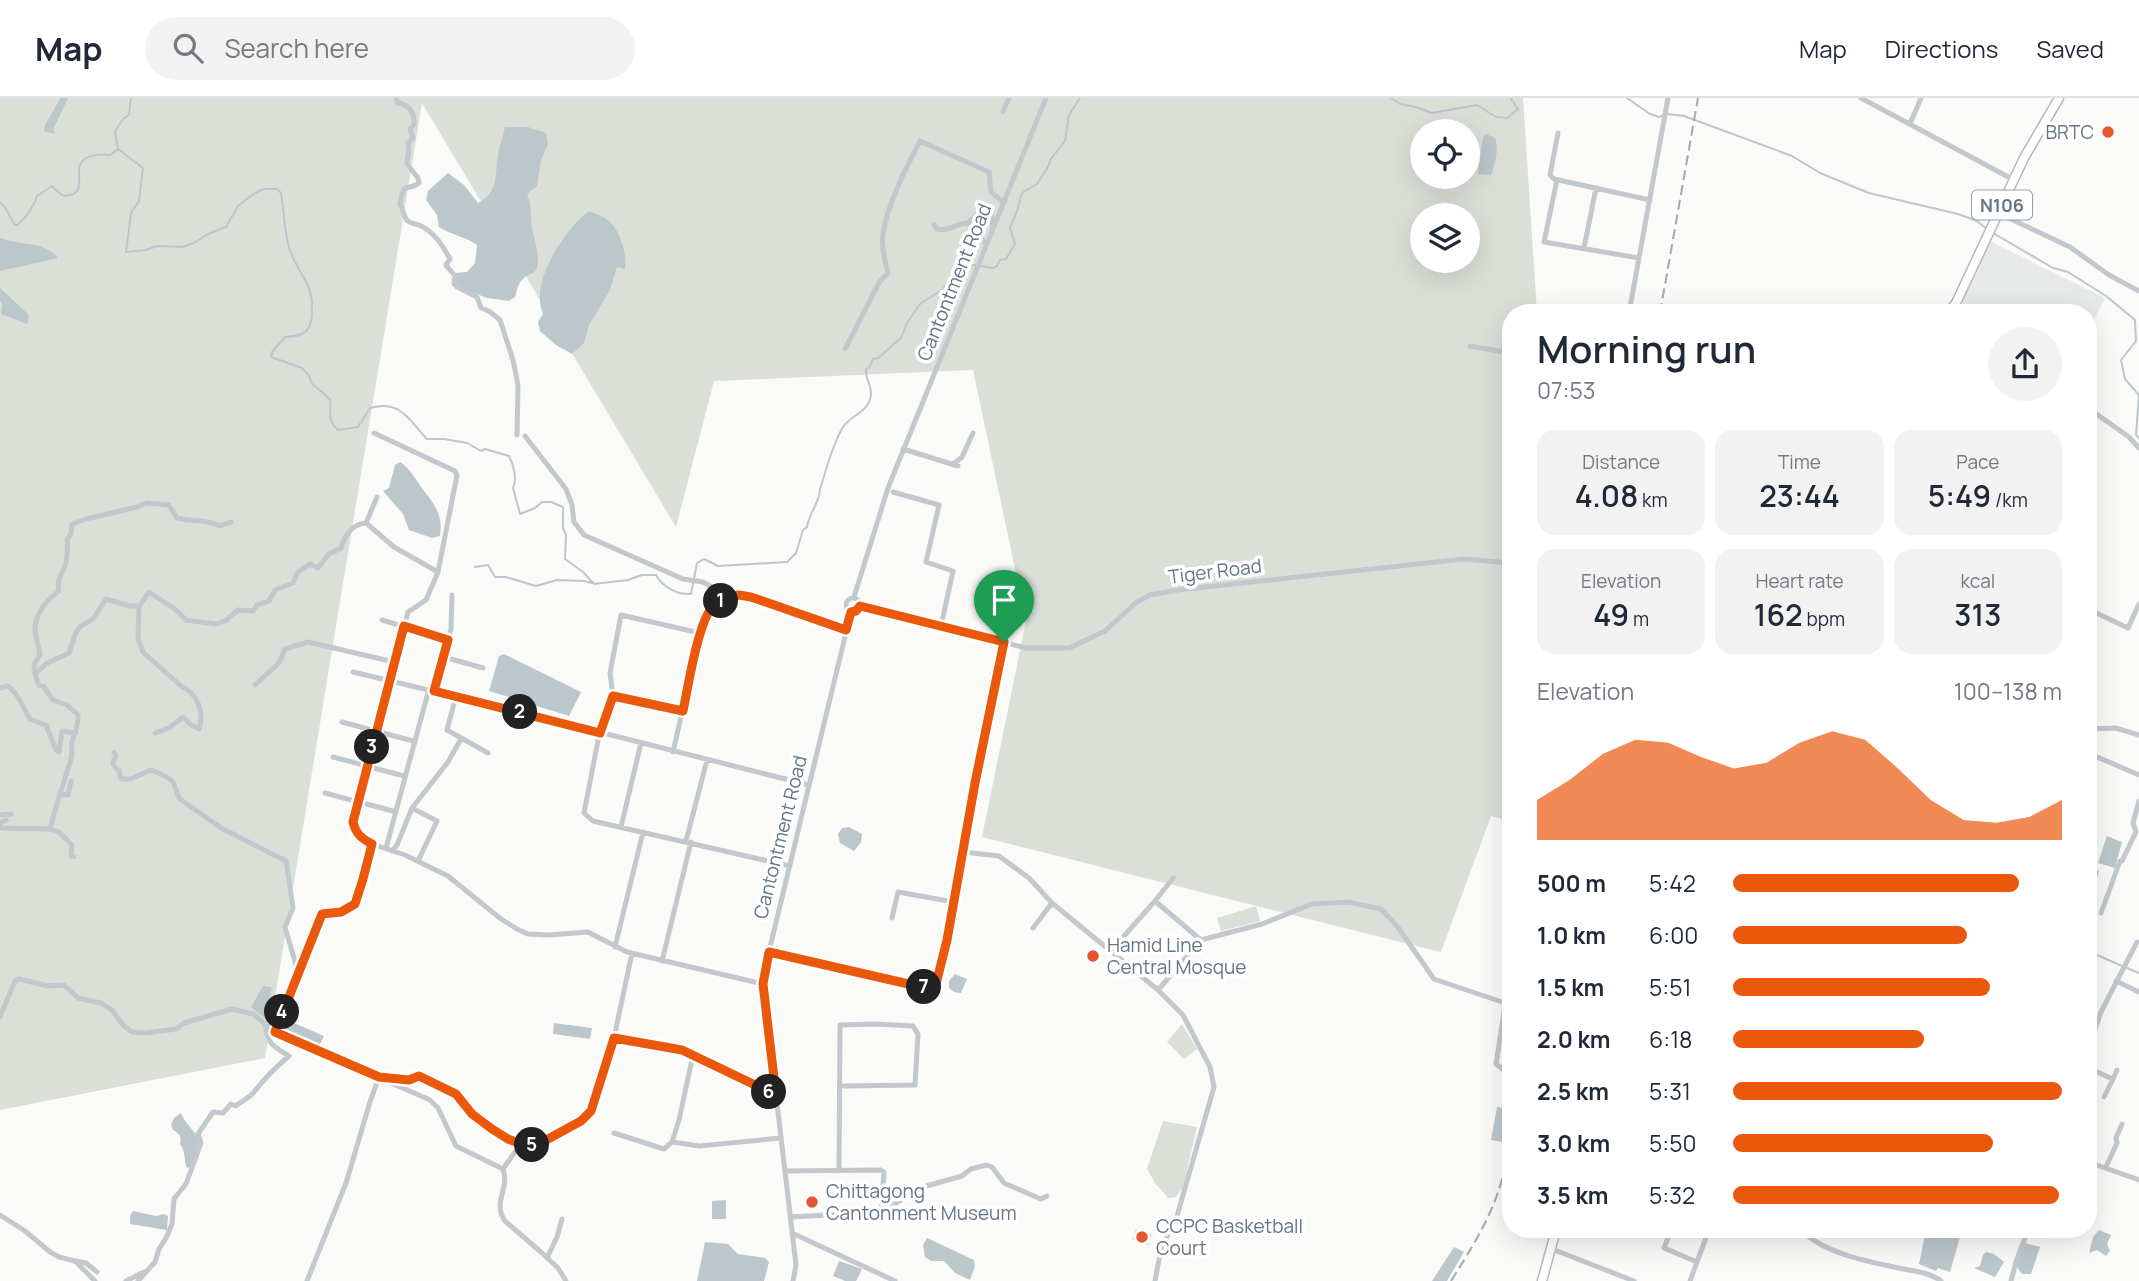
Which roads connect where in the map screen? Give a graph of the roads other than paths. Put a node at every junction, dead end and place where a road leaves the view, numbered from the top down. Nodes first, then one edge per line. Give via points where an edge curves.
1 (396, 98) edge
2 (1009, 98) edge
3 (1046, 98) edge
4 (1668, 98) edge
5 (1861, 98) edge
6 (1921, 98) edge
7 (2059, 98) edge
8 (2065, 98) edge
9 (1003, 111) dead end
10 (1910, 124) junction
11 (1558, 133) dead end
12 (1557, 180) junction
13 (2014, 180) junction
14 (1596, 188) junction
15 (1650, 200) junction
16 (1003, 203) junction
17 (1999, 214) junction
18 (968, 223) junction
19 (934, 225) dead end
20 (993, 228) junction
21 (986, 244) junction
22 (1584, 248) junction
23 (1639, 258) junction
24 (2139, 291) edge
25 (1631, 304) edge
26 (1955, 304) edge
27 (1958, 304) edge
28 (1470, 346) dead end
29 (845, 349) dead end
30 (1502, 352) edge
31 (2097, 414) edge
32 (374, 433) dead end
33 (973, 433) dead end
34 (517, 435) dead end
35 (526, 436) dead end
36 (2139, 448) edge
37 (903, 449) junction
38 (893, 492) dead end
39 (377, 497) dead end
40 (231, 522) dead end
41 (366, 523) junction
42 (1502, 562) edge
43 (438, 572) junction
44 (452, 595) dead end
45 (730, 597) junction
46 (854, 597) junction
47 (2139, 604) edge
48 (139, 606) junction
49 (860, 606) junction
50 (851, 612) junction
51 (2097, 613) edge
52 (382, 620) dead end
53 (404, 626) junction
54 (941, 626) junction
55 (846, 630) junction
56 (701, 633) junction
57 (448, 640) junction
58 (1004, 642) junction
59 (444, 657) junction
60 (394, 663) junction
61 (483, 668) dead end
62 (353, 672) dead end
63 (35, 674) junction
64 (390, 680) junction
65 (255, 685) dead end
66 (0, 688) edge
67 (432, 690) junction
68 (456, 696) junction
69 (613, 696) junction
70 (683, 711) junction
71 (342, 722) dead end
72 (2097, 729) edge
73 (377, 730) junction
74 (76, 733) junction
75 (155, 733) dead end
76 (600, 733) junction
77 (2139, 736) edge
78 (461, 739) junction
79 (413, 741) dead end
80 (641, 744) junction
81 (673, 752) junction
82 (114, 753) dead end
83 (488, 753) dead end
84 (333, 757) dead end
85 (2097, 757) edge
86 (707, 760) junction
87 (368, 766) junction
88 (2139, 775) edge
89 (404, 776) dead end
90 (71, 781) dead end
91 (809, 785) junction
92 (60, 793) junction
93 (325, 793) dead end
94 (2139, 801) edge
95 (358, 802) junction
96 (412, 808) junction
97 (393, 811) dead end
98 (10, 814) dead end
99 (1, 821) edge
100 (621, 827) junction
101 (50, 829) junction
102 (643, 832) junction
103 (688, 842) junction
104 (372, 844) junction
105 (389, 850) junction
106 (964, 852) junction
107 (74, 857) dead end
108 (418, 861) junction
109 (790, 866) junction
110 (1172, 878) dead end
111 (1155, 901) junction
112 (954, 902) junction
113 (1052, 903) junction
114 (2101, 913) dead end
115 (892, 918) dead end
116 (1034, 928) dead end
117 (1201, 940) junction
118 (2137, 942) dead end
119 (615, 947) junction
120 (769, 952) junction
121 (1110, 952) junction
122 (632, 953) junction
123 (662, 961) junction
124 (298, 972) junction
125 (2116, 981) junction
126 (763, 984) junction
127 (1158, 990) junction
128 (2139, 992) edge
129 (1502, 1002) edge
130 (0, 1017) edge
131 (2097, 1022) edge
132 (1502, 1023) edge
133 (266, 1025) junction
134 (275, 1032) junction
135 (614, 1038) junction
136 (693, 1055) junction
137 (1502, 1069) edge
138 (2117, 1070) dead end
139 (2097, 1072) edge
140 (379, 1077) junction
141 (2113, 1079) junction
142 (844, 1086) dead end
143 (776, 1095) junction
144 (2104, 1097) dead end
145 (2122, 1124) dead end
146 (614, 1133) dead end
147 (781, 1138) junction
148 (672, 1142) junction
149 (520, 1144) junction
150 (2097, 1164) edge
151 (2106, 1167) junction
152 (503, 1170) junction
153 (785, 1171) junction
154 (839, 1171) junction
155 (2139, 1180) edge
156 (1047, 1196) dead end
157 (881, 1212) junction
158 (0, 1215) edge
159 (790, 1217) junction
160 (562, 1219) dead end
161 (792, 1233) junction
162 (1555, 1238) edge
163 (1668, 1238) edge
164 (1706, 1238) edge
165 (1811, 1238) edge
166 (2025, 1238) edge
167 (1553, 1250) junction
168 (547, 1258) junction
169 (76, 1261) junction
170 (1697, 1262) junction
171 (149, 1269) junction
172 (97, 1272) dead end
173 (94, 1281) edge
174 (126, 1281) edge
175 (138, 1281) edge
176 (307, 1281) edge
177 (566, 1281) edge
178 (793, 1281) edge
179 (895, 1281) edge
180 (1156, 1281) edge
181 (1544, 1281) edge
182 (1634, 1281) edge
183 (1690, 1281) edge
184 (1941, 1281) edge
185 (2011, 1281) edge

1 - 34 street via 413,113 407,164 419,183 402,193 405,218 440,242 457,288 477,297 481,309 500,320 518,385
2 - 9 street
3 - 16 street, Cantontment Road
4 - 15 street
5 - 10 street
6 - 10 street
7 - 13 highway, N106
8 - 17 highway, N106
10 - 13 street
11 - 12 street via 1550,175
12 - 14 street
12 - 22 street via 1544,242
13 - 17 highway, N106
14 - 15 street
14 - 22 street
15 - 23 street
16 - 20 street, Cantontment Road
16 - 29 street via 991,192 989,172 920,141 890,205 883,235 888,273
17 - 24 street via 2070,247
17 - 26 highway, N106
17 - 27 highway, N106
18 - 19 street via 945,231
18 - 20 street via 989,207
18 - 21 street
20 - 21 street, Cantontment Road
21 - 37 street, Cantontment Road
22 - 23 street
23 - 25 street
28 - 30 street
31 - 36 street
32 - 43 street via 457,475
33 - 37 street via 956,465
35 - 45 street via 566,489 575,522 584,535
37 - 46 street, Cantontment Road
38 - 54 street via 939,505 926,562 953,571
39 - 41 street
40 - 63 street via 220,527 210,521 190,521 177,517 169,505 147,503 72,524 59,591 37,618 40,655 34,664
41 - 43 street via 394,547
41 - 48 street via 352,528 341,548 328,554 317,568 310,564 293,583 275,590 270,601 253,611 238,610 216,624 186,620 149,592
42 - 58 street, Tiger Road via 1464,559 1178,590 1150,595 1105,631 1069,648 1027,648
43 - 53 street via 426,600 408,612
44 - 57 street
45 - 55 street via 751,597
45 - 56 street via 714,604
46 - 49 street
46 - 50 street via 845,603
47 - 51 street via 2128,628
48 - 63 street via 106,599 93,619 76,632 69,653
48 - 75 street via 138,639 143,652 187,689 202,715 199,729 183,717
49 - 50 street
49 - 54 street, Tiger Road
50 - 55 street, Cantontment Road
52 - 53 street
53 - 57 street
53 - 60 street
54 - 58 street, Tiger Road
55 - 91 street, Cantontment Road
56 - 69 street via 621,615 610,673
56 - 70 street
57 - 59 street
58 - 106 street
59 - 61 street
59 - 67 street
60 - 64 street
60 - 65 street via 308,642 285,649 279,663
62 - 64 street
63 - 74 street via 53,701 78,715
64 - 67 street
64 - 73 street
66 - 74 street via 8,686 30,719 46,725 55,750 59,751 62,731
67 - 68 street
67 - 105 street
68 - 76 street
68 - 78 street via 447,730
69 - 70 street
69 - 76 street
70 - 81 street
71 - 73 street
72 - 77 street via 2116,728
73 - 79 street
73 - 87 street
74 - 92 street
76 - 80 street
76 - 100 street via 584,813 593,821
78 - 83 street
78 - 96 street
80 - 81 street
80 - 100 street
81 - 86 street
82 - 124 street via 113,763 121,779 151,770 162,774 180,799 221,828 286,861 293,908 285,927
84 - 87 street
85 - 88 street
86 - 91 street
86 - 103 street
87 - 89 street
87 - 95 street
90 - 92 street via 68,795
91 - 109 street, Cantontment Road
92 - 101 street
93 - 95 street
94 - 114 street via 2133,823 2136,832
95 - 97 street
95 - 104 street via 353,822 361,838
96 - 105 street via 397,845
96 - 108 street via 437,821
98 - 99 street
99 - 101 street
100 - 102 street
101 - 107 street via 72,845
102 - 103 street
102 - 119 street
103 - 109 street
103 - 123 street
104 - 105 street
104 - 124 street via 355,904 341,912 322,914
105 - 108 street
106 - 112 street
106 - 113 street via 999,856
108 - 119 street via 448,876 501,919 528,934 588,932
109 - 120 street, Cantontment Road
110 - 111 street
111 - 117 street
111 - 121 street
112 - 115 street via 898,892
112 - 120 street via 936,984 926,988
113 - 116 street
113 - 121 street
117 - 127 street
117 - 129 street via 1262,924 1312,904 1361,903 1388,915 1434,979
118 - 125 street
119 - 122 street
120 - 126 street, Cantontment Road
121 - 127 street
122 - 123 street
122 - 135 street
123 - 126 street
124 - 134 street
125 - 128 street
125 - 131 street
126 - 143 street, Cantontment Road
127 - 180 street via 1183,1015 1210,1067 1214,1087 1185,1192 1161,1249
130 - 133 street via 19,979 64,985 78,998 112,1010 132,1032 176,1029 232,1009 253,1014
132 - 137 street via 1496,1064
133 - 134 street
133 - 171 street via 269,1042 289,1056 249,1096 223,1113 213,1112 204,1124 186,1184 174,1199 169,1231
134 - 140 street
135 - 136 street
135 - 149 street via 591,1111 548,1139 528,1147
136 - 143 street
136 - 148 street
138 - 141 street
139 - 141 street
140 - 149 street via 409,1080 419,1076 456,1094 472,1114
140 - 152 street via 430,1100 456,1146
140 - 176 street via 346,1183
141 - 144 street
142 - 154 street via 915,1085 918,1034 914,1026 840,1025
143 - 147 street, Cantontment Road
145 - 151 street
146 - 148 street via 664,1149
147 - 148 street via 699,1146
147 - 153 street, Cantontment Road
149 - 152 street
150 - 151 street
151 - 155 street
152 - 168 street via 500,1213
153 - 154 street
153 - 159 street, Cantontment Road
154 - 157 street via 884,1172
156 - 157 street via 1041,1199 1004,1183 986,1165 914,1191
157 - 159 street
158 - 169 street via 50,1252
159 - 161 street, Cantontment Road
160 - 168 street
161 - 178 street, Cantontment Road
161 - 179 street
162 - 167 highway
163 - 170 street via 1664,1248
164 - 170 street
165 - 184 street via 1870,1262 1918,1271
166 - 185 street
167 - 181 highway
167 - 182 street
168 - 177 street
169 - 172 street via 86,1262
169 - 173 street
170 - 183 street
171 - 174 street
171 - 175 street

